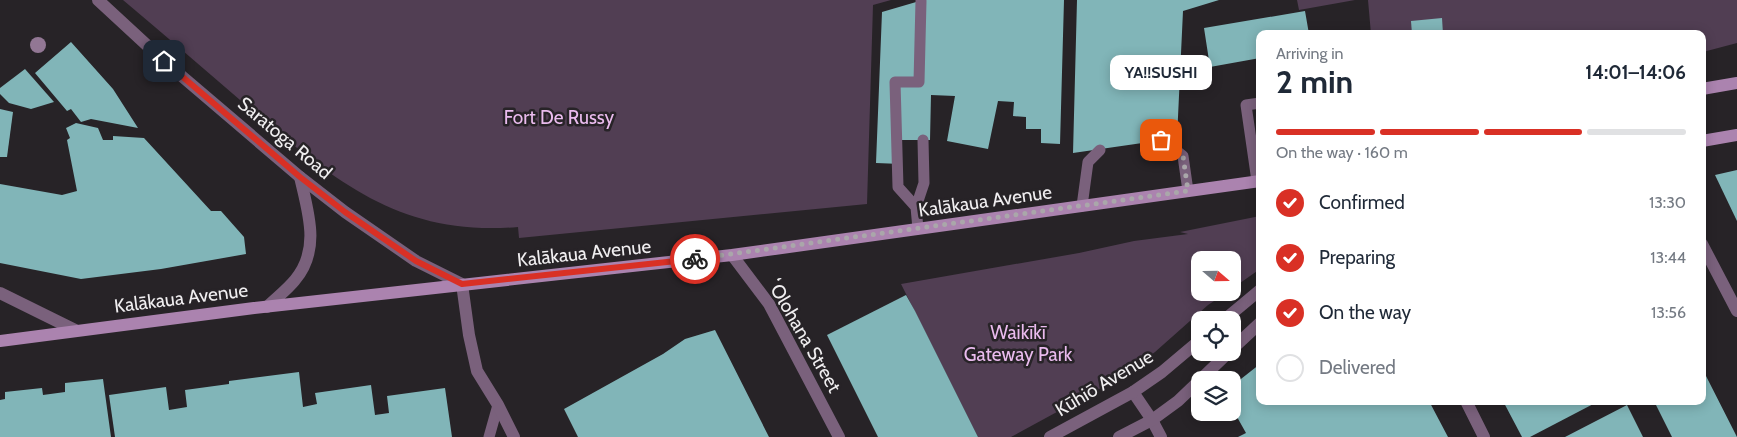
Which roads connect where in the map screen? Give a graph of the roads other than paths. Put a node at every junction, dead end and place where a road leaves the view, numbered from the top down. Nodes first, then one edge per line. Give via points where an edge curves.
1 (98, 0) edge
2 (921, 1) edge
3 (1737, 84) edge
4 (1706, 88) edge
5 (1256, 104) edge
6 (1737, 135) edge
7 (1256, 138) edge
8 (1706, 139) edge
9 (923, 140) dead end
10 (1161, 140) dead end
11 (1100, 150) dead end
12 (300, 177) junction
13 (1256, 181) edge
14 (1188, 191) junction
15 (1082, 206) junction
16 (916, 207) junction
17 (918, 229) junction
18 (1706, 252) edge
19 (732, 256) junction
20 (462, 284) junction
21 (0, 293) edge
22 (1256, 293) edge
23 (267, 307) junction
24 (1235, 311) edge
25 (1737, 311) edge
26 (1256, 327) edge
27 (75, 330) junction
28 (0, 341) edge
29 (1241, 341) edge
30 (1191, 348) edge
31 (1220, 361) edge
32 (1209, 371) edge
33 (1191, 389) edge
34 (1133, 392) junction
35 (498, 405) junction
36 (1468, 405) edge
37 (1152, 420) junction
38 (489, 437) edge
39 (514, 437) edge
40 (840, 437) edge
41 (1050, 437) edge
42 (1118, 437) edge
43 (1161, 437) edge
44 (1484, 437) edge

1 - 12 street, Saratoga Road
2 - 16 lane via 920,82 896,82 898,187
3 - 4 main road
5 - 7 lane via 1246,105
6 - 8 main road
9 - 16 lane via 924,183
10 - 14 lane via 1183,156
11 - 15 lane via 1088,162
12 - 20 street, Saratoga Road via 416,261
12 - 23 street via 311,223 308,255 296,279
13 - 14 main road, Kalākaua Avenue
14 - 15 main road, Kalākaua Avenue
15 - 17 main road, Kalākaua Avenue
16 - 17 lane
17 - 19 main road, Kalākaua Avenue
18 - 25 street
19 - 20 main road, Kalākaua Avenue
19 - 40 street, ʻOlohana Street via 770,304
20 - 23 main road, Kalākaua Avenue
20 - 35 street via 477,371
21 - 27 street
22 - 24 street
23 - 27 main road, Kalākaua Avenue
26 - 29 street
27 - 28 main road, Kalākaua Avenue
30 - 34 street, Kūhiō Avenue
31 - 32 street
33 - 37 street
34 - 37 street
34 - 41 street, Kūhiō Avenue
35 - 38 lane
35 - 39 street
36 - 44 street
37 - 42 street
37 - 43 street

